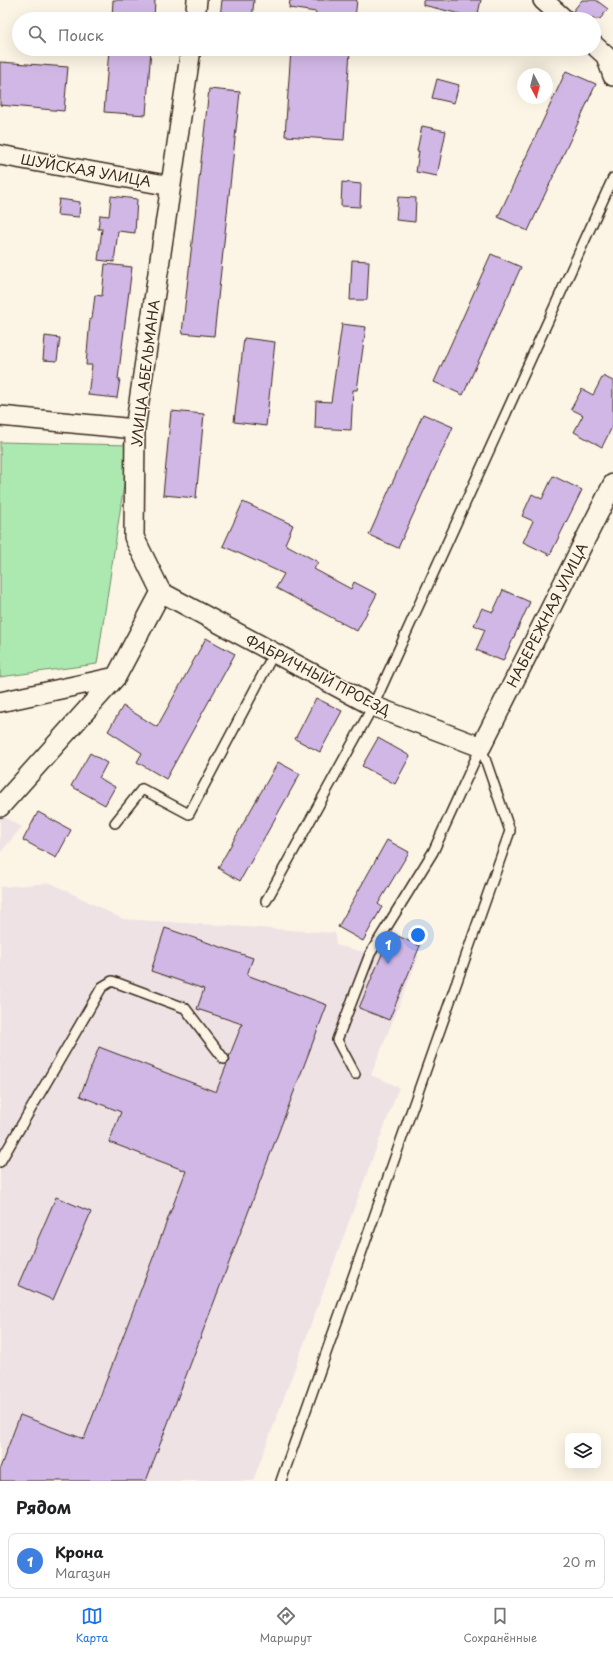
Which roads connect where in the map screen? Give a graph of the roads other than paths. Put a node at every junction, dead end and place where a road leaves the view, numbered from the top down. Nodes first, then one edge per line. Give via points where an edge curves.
1 (197, 0) edge
2 (542, 0) edge
3 (196, 12) edge
4 (556, 12) edge
5 (601, 51) edge
6 (190, 56) edge
7 (613, 76) edge
8 (0, 155) edge
9 (613, 178) edge
10 (171, 186) junction
11 (0, 416) edge
12 (135, 429) junction
13 (613, 484) edge
14 (161, 592) junction
15 (274, 654) junction
16 (116, 677) junction
17 (0, 702) edge
18 (373, 706) junction
19 (481, 747) junction
20 (0, 807) edge
21 (115, 823) dead end
22 (266, 901) dead end
23 (224, 1059) dead end
24 (355, 1074) dead end
25 (0, 1162) edge
26 (281, 1481) edge

1 - 3 street
2 - 4 street
5 - 7 street via 606,56
6 - 10 street, УЛИЦА АБЕЛЬМАНА
8 - 10 street, ШУЙСКАЯ УЛИЦА
9 - 18 lane
10 - 12 street, УЛИЦА АБЕЛЬМАНА
11 - 12 street
12 - 14 street, УЛИЦА АБЕЛЬМАНА via 134,537
13 - 19 street, НАБЕРЕЖНАЯ УЛИЦА
14 - 15 street, ФАБРИЧНЫЙ ПРОЕЗД
14 - 16 street
15 - 18 street, ФАБРИЧНЫЙ ПРОЕЗД
15 - 21 lane via 188,814 142,789
16 - 17 street
16 - 20 street
18 - 19 street, ФАБРИЧНЫЙ ПРОЕЗД
18 - 22 lane
19 - 24 lane via 433,852 367,961 337,1040
19 - 26 lane via 510,831
23 - 25 lane via 185,1008 112,981 102,987

